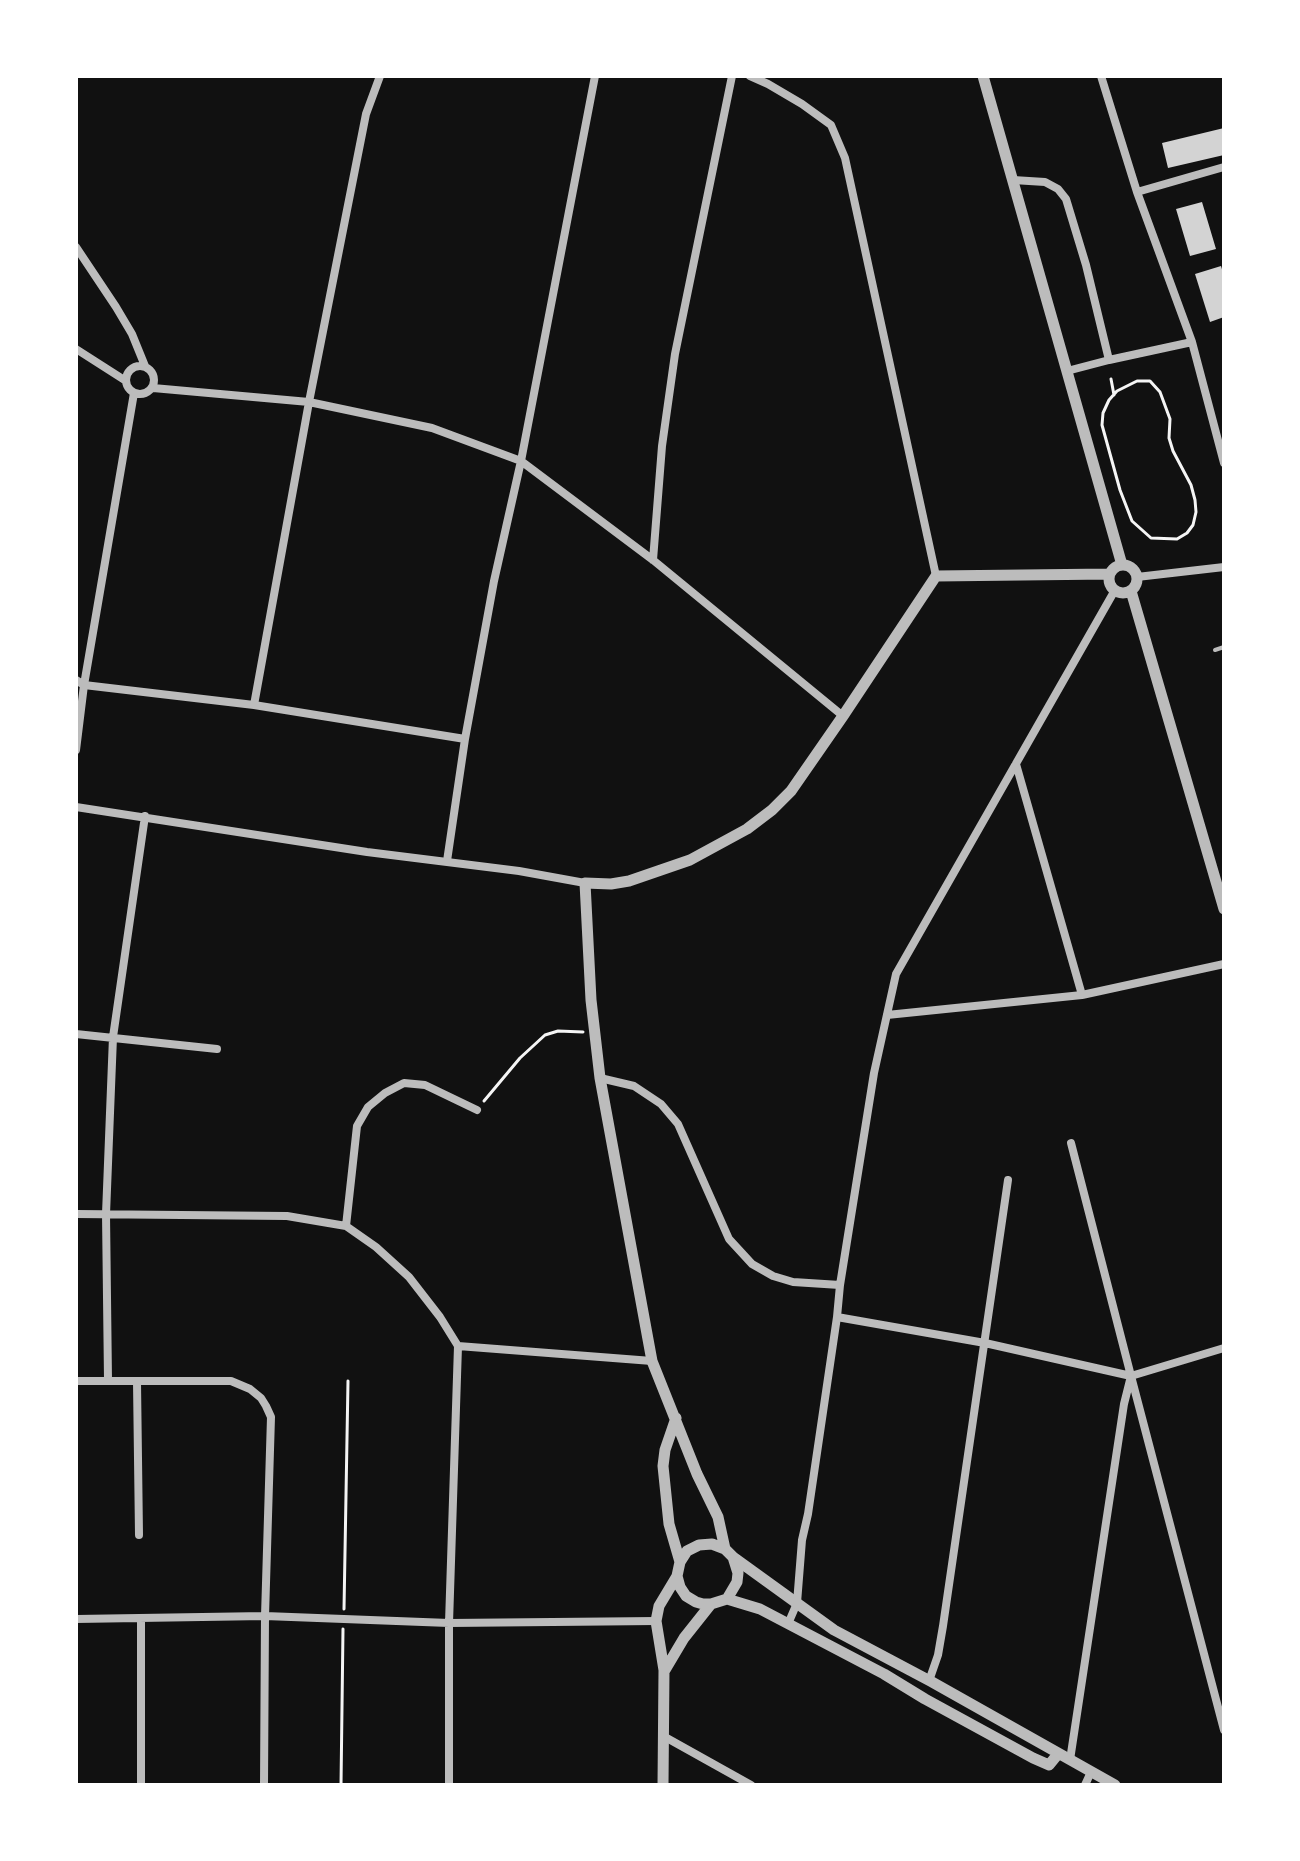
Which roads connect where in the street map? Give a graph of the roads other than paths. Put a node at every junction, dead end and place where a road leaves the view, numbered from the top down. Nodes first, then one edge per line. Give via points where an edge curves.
1 (380, 76) edge
2 (595, 76) edge
3 (732, 76) edge
4 (750, 76) edge
5 (983, 76) edge
6 (1101, 76) edge
7 (1224, 167) edge
8 (1013, 180) junction
9 (1137, 192) junction
10 (76, 247) edge
11 (1192, 342) junction
12 (76, 349) edge
13 (1109, 360) junction
14 (145, 366) junction
15 (1067, 371) junction
16 (126, 381) junction
17 (153, 388) junction
18 (134, 393) junction
19 (309, 402) junction
20 (521, 461) junction
21 (1224, 463) edge
22 (653, 560) junction
23 (1122, 565) junction
24 (1224, 567) edge
25 (1109, 574) junction
26 (936, 576) junction
27 (1137, 577) junction
28 (1115, 590) junction
29 (1131, 591) junction
30 (1224, 647) edge
31 (1215, 650) dead end
32 (80, 683) edge
33 (254, 705) junction
34 (843, 716) junction
35 (465, 739) junction
36 (76, 750) edge
37 (1016, 764) junction
38 (76, 807) edge
39 (145, 816) junction
40 (447, 861) junction
41 (585, 883) junction
42 (1224, 909) edge
43 (1224, 964) edge
44 (1082, 995) junction
45 (887, 1015) junction
46 (76, 1034) edge
47 (113, 1037) junction
48 (217, 1049) dead end
49 (600, 1078) junction
50 (477, 1110) road end
51 (1071, 1143) dead end
52 (1008, 1180) dead end
53 (76, 1214) edge
54 (106, 1214) junction
55 (346, 1226) junction
56 (840, 1285) junction
57 (837, 1317) junction
58 (985, 1343) junction
59 (458, 1346) junction
60 (1224, 1348) edge
61 (652, 1361) junction
62 (1131, 1376) junction
63 (108, 1380) junction
64 (76, 1381) edge
65 (137, 1382) junction
66 (676, 1418) junction
67 (139, 1535) dead end
68 (729, 1553) junction
69 (680, 1562) junction
70 (677, 1576) junction
71 (727, 1599) junction
72 (797, 1603) junction
73 (711, 1604) junction
74 (265, 1616) junction
75 (76, 1619) edge
76 (141, 1619) junction
77 (656, 1621) junction
78 (449, 1623) junction
79 (788, 1624) junction
80 (664, 1670) junction
81 (929, 1681) junction
82 (1224, 1730) edge
83 (665, 1737) junction
84 (1058, 1754) junction
85 (1070, 1760) junction
86 (1091, 1772) junction
87 (141, 1785) edge
88 (264, 1785) edge
89 (449, 1785) edge
90 (663, 1785) edge
91 (751, 1785) edge
92 (1085, 1785) edge
93 (1115, 1785) edge

1 - 19 street via 366,114
2 - 20 street
3 - 22 street via 675,354
4 - 26 street via 831,125 845,158
5 - 8 street
6 - 9 street
7 - 9 street
8 - 13 street via 1045,182 1066,199
8 - 15 street
9 - 11 street
10 - 14 street via 132,334
11 - 13 street
11 - 21 street
12 - 16 street
13 - 15 street
14 - 16 street via 129,370
14 - 17 street via 154,375
15 - 23 street
16 - 18 street
17 - 18 street
17 - 19 street
18 - 32 street
19 - 20 street via 432,428
19 - 33 street
20 - 22 street
20 - 35 street
22 - 34 street
23 - 25 street
23 - 27 street via 1133,568
24 - 27 street
25 - 26 street
25 - 28 street
26 - 34 street
27 - 29 street
28 - 29 street
28 - 37 street
29 - 42 street
30 - 31 lane
32 - 33 street
32 - 36 street
33 - 35 street
34 - 41 street via 791,791 747,829 690,860 629,881
35 - 40 street
37 - 44 street
37 - 45 street via 896,974
38 - 39 street
39 - 40 street
39 - 47 street
40 - 41 street
41 - 49 street
43 - 44 street
44 - 45 street
45 - 56 street
46 - 47 street
47 - 48 street
47 - 54 street
49 - 56 street via 634,1086 661,1104 678,1124 729,1239 752,1264 793,1282
49 - 61 street
50 - 55 street via 425,1085 404,1083 368,1107 357,1126
51 - 62 street
52 - 58 street
53 - 54 street
54 - 55 street via 287,1216
54 - 63 street
55 - 59 street via 409,1277
56 - 57 street
57 - 58 street
57 - 72 street
58 - 62 street
58 - 81 street via 943,1626
59 - 61 street
59 - 78 street
60 - 62 street
61 - 66 street
62 - 82 street
62 - 85 street
63 - 64 street
63 - 65 street
65 - 67 street
65 - 74 street via 231,1381 250,1389 266,1406 271,1417
66 - 68 street
66 - 69 street via 663,1466 669,1524
68 - 69 street via 712,1544 699,1545
68 - 71 street via 737,1582
68 - 72 street
69 - 70 street
70 - 73 street via 686,1596
70 - 77 street
71 - 73 street
71 - 79 street
72 - 79 street
72 - 81 street via 834,1630
73 - 80 street
74 - 76 street
74 - 78 street
74 - 88 street
75 - 76 street
76 - 87 street
77 - 78 street
77 - 80 street
78 - 89 street
79 - 84 street via 1033,1758 1049,1765
80 - 83 street
81 - 84 street
83 - 90 street
83 - 91 street
84 - 85 street
85 - 86 street
86 - 92 street
86 - 93 street

